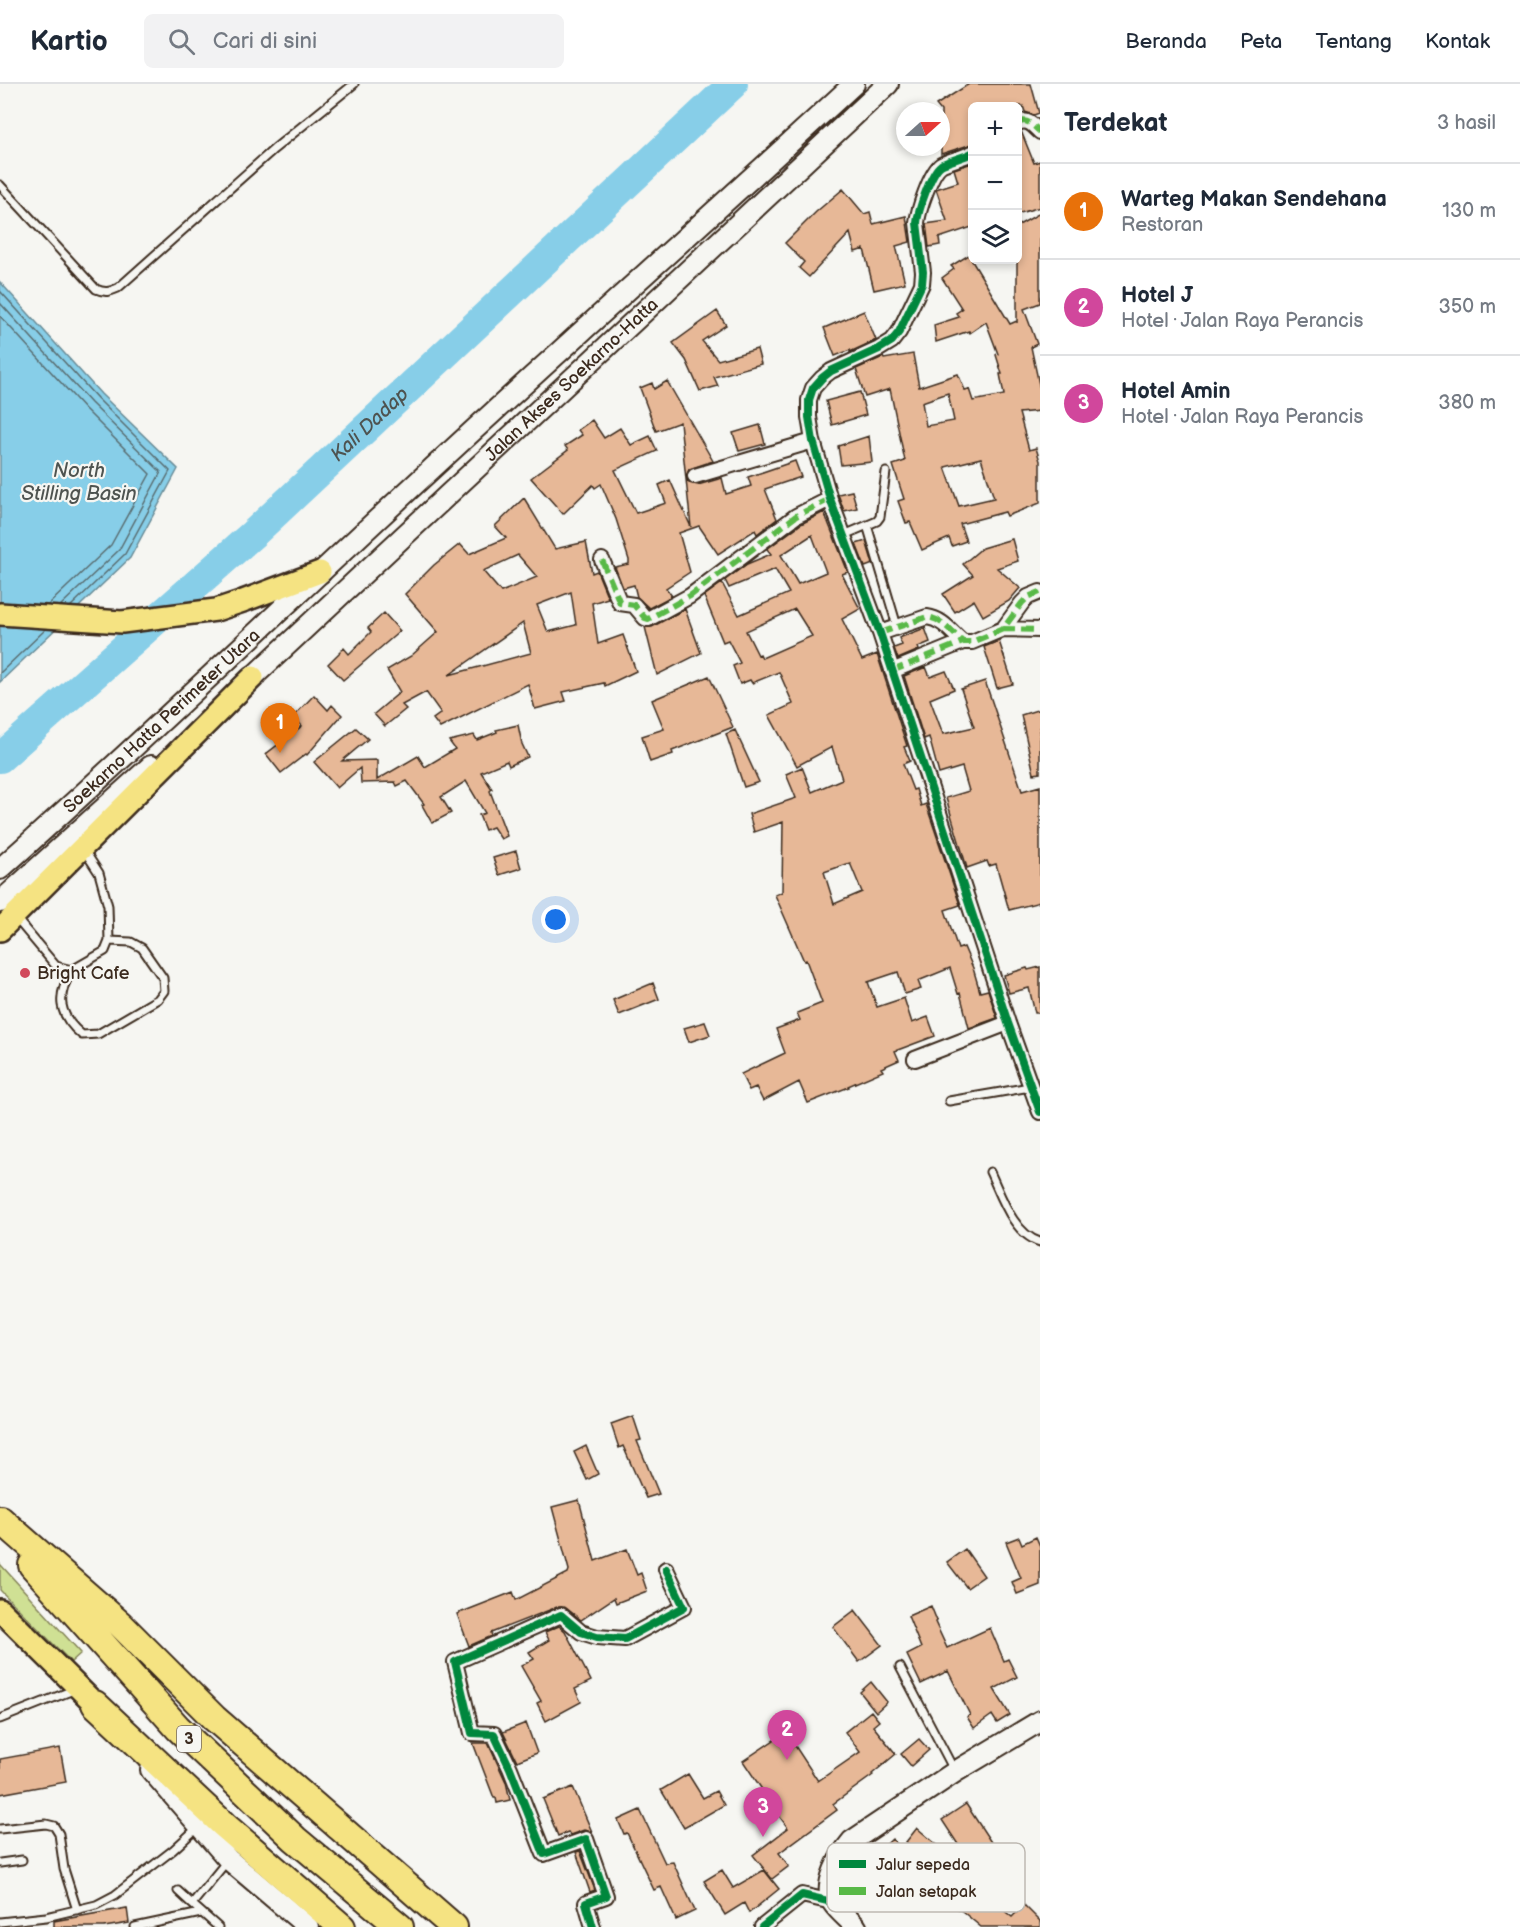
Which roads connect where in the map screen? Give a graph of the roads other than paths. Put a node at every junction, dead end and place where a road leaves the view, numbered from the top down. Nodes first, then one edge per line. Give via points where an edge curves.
1 (354, 84) edge
2 (854, 84) edge
3 (888, 84) edge
4 (1022, 121) edge
5 (1040, 132) edge
6 (968, 155) edge
7 (0, 185) edge
8 (813, 441) junction
9 (886, 472) dead end
10 (695, 476) dead end
11 (830, 499) junction
12 (867, 525) junction
13 (844, 535) junction
14 (602, 560) dead end
15 (320, 572) junction
16 (1040, 592) edge
17 (0, 614) edge
18 (897, 626) junction
19 (1003, 629) junction
20 (1040, 630) edge
21 (880, 633) junction
22 (963, 642) junction
23 (892, 671) junction
24 (254, 677) junction
25 (82, 848) junction
26 (0, 869) edge
27 (5, 916) edge
28 (109, 941) junction
29 (72, 970) junction
30 (1008, 1023) junction
31 (915, 1059) dead end
32 (1030, 1087) junction
33 (949, 1101) dead end
34 (1040, 1112) edge
35 (990, 1172) dead end
36 (1040, 1242) edge
37 (0, 1519) edge
38 (0, 1529) edge
39 (666, 1569) dead end
40 (0, 1610) edge
41 (900, 1667) dead end
42 (87, 1696) junction
43 (0, 1719) edge
44 (1040, 1721) edge
45 (955, 1772) junction
46 (199, 1827) junction
47 (0, 1829) edge
48 (850, 1843) edge
49 (228, 1859) junction
50 (22, 1860) dead end
51 (0, 1863) edge
52 (178, 1891) dead end
53 (827, 1901) edge
54 (192, 1904) junction
55 (77, 1910) junction
56 (842, 1912) edge
57 (201, 1913) junction
58 (0, 1922) edge
59 (135, 1927) edge
60 (218, 1927) edge
61 (308, 1927) edge
62 (342, 1927) edge
63 (400, 1927) edge
64 (454, 1927) edge
65 (593, 1927) edge
66 (762, 1927) edge
67 (856, 1927) edge

1 - 7 lane via 109,292 96,289
2 - 15 main road, Jalan Akses Soekarno-Hatta
3 - 24 main road, Jalan Akses Soekarno-Hatta
4 - 5 street via 1031,122
6 - 8 street via 942,164 932,178 917,223 922,284 899,333 879,349 831,371 813,388 809,417
8 - 10 street
8 - 11 street
9 - 12 lane via 882,513
11 - 13 street
11 - 14 street via 796,516 690,596 648,618 634,605 620,603
12 - 13 lane
12 - 18 lane
13 - 21 street
15 - 17 main road via 216,610 122,622
15 - 26 main road, Soekarno Hatta Perimeter Utara via 104,777
16 - 19 street via 1022,603
18 - 21 street
18 - 22 street via 935,618
19 - 20 street
19 - 22 street
21 - 23 street
22 - 23 street
23 - 30 street
24 - 25 main road
24 - 27 main road, Jalan Akses Soekarno-Hatta
25 - 27 main road
25 - 28 lane via 99,873 108,906
27 - 29 lane via 56,966
28 - 29 lane via 105,951
28 - 29 lane via 131,942 142,948 163,978 164,991 158,999 98,1034 82,1035 71,1026 60,1003 64,982
30 - 31 street
30 - 32 street
32 - 33 lane
32 - 34 street
35 - 36 lane via 1015,1220 1029,1239
37 - 64 highway via 120,1624 214,1718
38 - 63 highway, 3 via 178,1728 295,1839
39 - 65 street via 684,1606 625,1639 581,1632 561,1615 455,1662 472,1733 494,1734 544,1854 586,1839 606,1896 586,1903
40 - 42 main road
41 - 45 lane
42 - 43 lane
42 - 46 main road
42 - 62 highway, 3 via 224,1825
44 - 45 main road
45 - 48 main road
46 - 49 main road
46 - 55 lane via 115,1895
47 - 55 lane via 54,1826
49 - 54 lane
49 - 61 main road
50 - 51 lane
52 - 54 lane
53 - 66 street via 802,1895
54 - 57 lane
55 - 58 lane
56 - 67 main road
57 - 59 lane
57 - 60 lane

